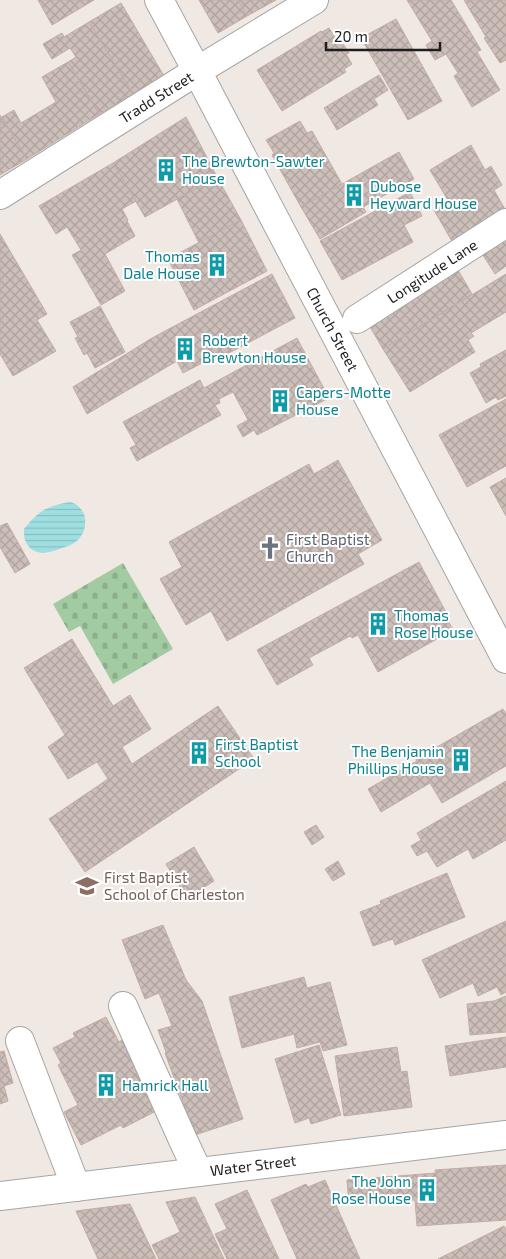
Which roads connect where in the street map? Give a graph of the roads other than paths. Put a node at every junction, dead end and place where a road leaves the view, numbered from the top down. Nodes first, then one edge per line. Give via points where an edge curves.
1 (159, 0) edge
2 (314, 0) edge
3 (197, 71) junction
4 (0, 195) edge
5 (506, 223) edge
6 (357, 319) dead end
7 (506, 659) edge
8 (124, 1006) dead end
9 (20, 1041) dead end
10 (506, 1135) edge
11 (198, 1172) junction
12 (76, 1187) junction
13 (0, 1196) edge

1 - 3 street, Church Street
2 - 3 street, Tradd Street
3 - 4 street, Tradd Street
3 - 7 street, Church Street
5 - 6 street, Longitude Lane
8 - 11 street
9 - 12 street
10 - 11 street, Water Street
11 - 12 street, Water Street
12 - 13 street, Water Street

